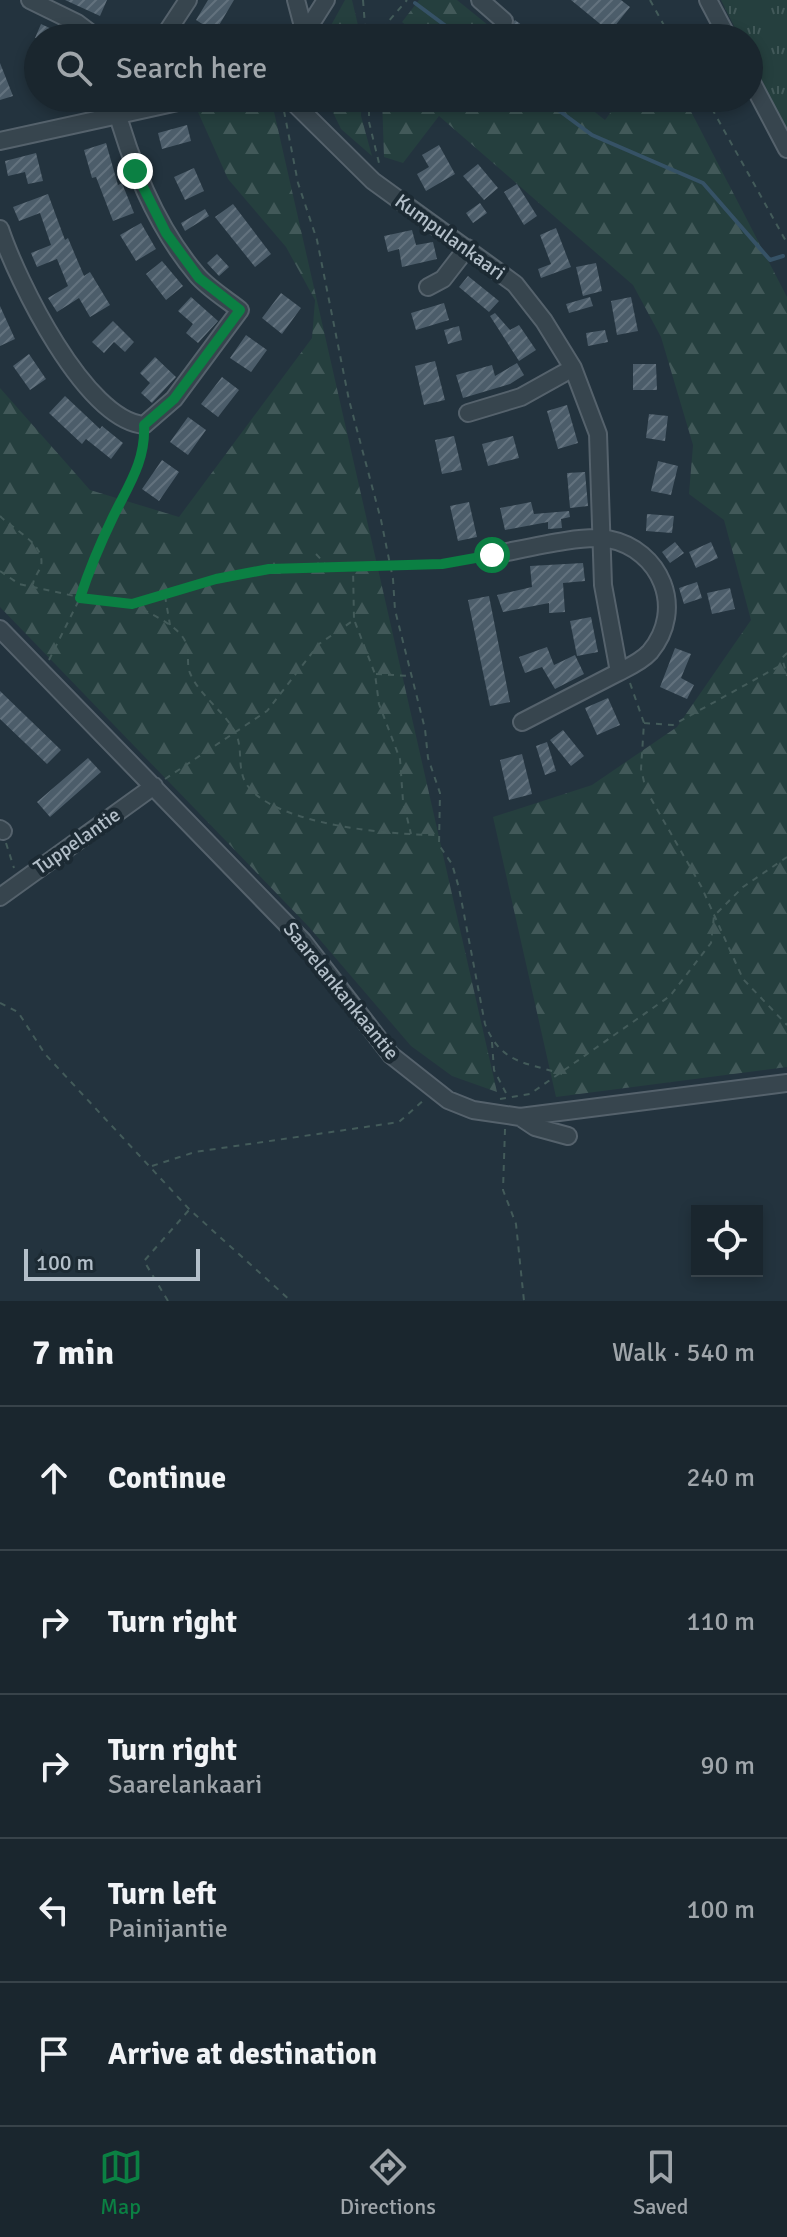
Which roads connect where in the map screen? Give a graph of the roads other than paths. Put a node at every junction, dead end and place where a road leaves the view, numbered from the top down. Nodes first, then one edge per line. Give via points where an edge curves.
1 (30, 0) edge
2 (188, 0) edge
3 (296, 0) edge
4 (326, 0) edge
5 (480, 0) edge
6 (708, 0) edge
7 (504, 21) dead end
8 (78, 24) edge
9 (172, 24) edge
10 (301, 24) edge
11 (311, 24) edge
12 (721, 24) edge
13 (763, 104) edge
14 (96, 112) edge
15 (118, 112) edge
16 (298, 112) edge
17 (0, 141) edge
18 (787, 149) edge
19 (0, 229) edge
20 (467, 248) junction
21 (428, 287) dead end
22 (573, 368) junction
23 (468, 413) dead end
24 (603, 538) junction
25 (492, 555) road end
26 (0, 629) edge
27 (624, 669) junction
28 (522, 722) dead end
29 (154, 786) junction
30 (0, 897) edge
31 (787, 1083) edge
32 (513, 1117) junction
33 (568, 1136) dead end

1 - 8 street
2 - 9 street
3 - 10 street
4 - 11 street
5 - 7 street
6 - 12 street
13 - 18 street
14 - 17 street
15 - 19 street via 135,171 166,233 199,278 240,310 174,399 144,425 132,424 101,401 42,325
16 - 20 street, Kumpulankaari via 373,181
20 - 21 street via 443,279
20 - 22 street, Kumpulankaari via 515,284
22 - 23 street via 521,397
22 - 24 street, Kumpulankaari via 598,434
24 - 25 street
24 - 27 street, Kumpulankaari via 603,585
24 - 27 street via 648,556 661,576 667,607 649,653
26 - 29 street, Saarelankankaantie
27 - 28 street
29 - 30 street, Tuppelantie
29 - 32 street, Saarelankankaantie via 303,941 391,1055 435,1091 473,1110
31 - 32 street, Saarelankankaantie
32 - 33 street

